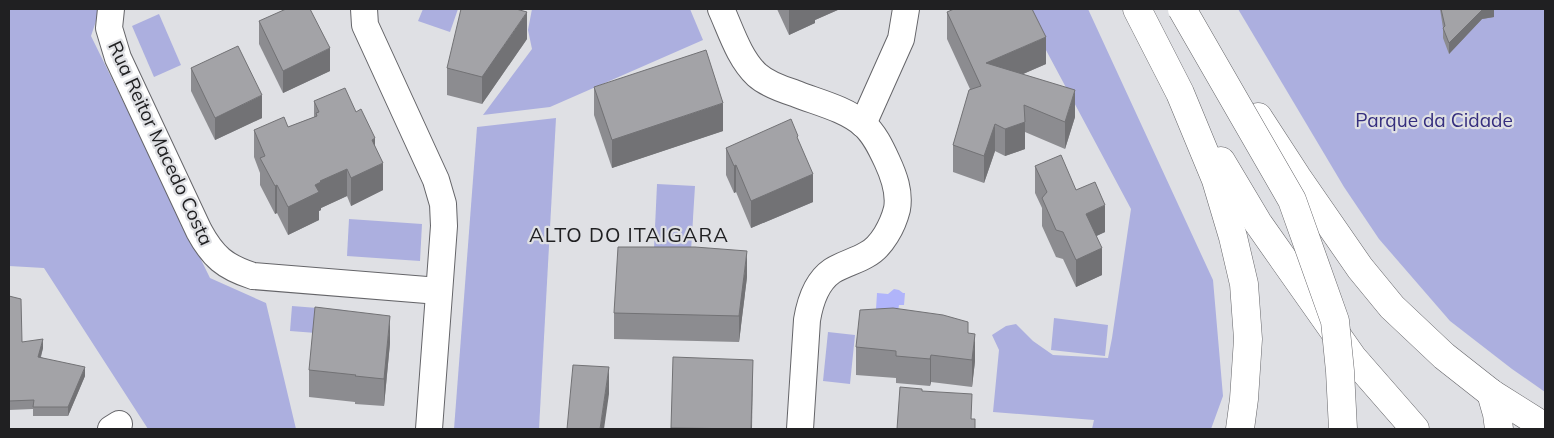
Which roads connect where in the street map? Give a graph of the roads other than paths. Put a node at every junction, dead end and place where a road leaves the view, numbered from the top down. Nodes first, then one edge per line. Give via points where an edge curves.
1 (111, 9) edge
2 (364, 9) edge
3 (721, 9) edge
4 (906, 9) edge
5 (1137, 9) edge
6 (1182, 9) edge
7 (1193, 9) edge
8 (1180, 93) junction
9 (863, 124) junction
10 (439, 291) junction
11 (1491, 393) junction
12 (1244, 400) junction
13 (802, 402) junction
14 (1545, 427) edge
15 (429, 429) edge
16 (800, 429) edge
17 (812, 429) edge
18 (1240, 429) edge
19 (1250, 429) edge
20 (1343, 429) edge
21 (1415, 429) edge
22 (1499, 429) edge

1 - 10 street, Rua Reitor Macedo Costa via 109,28 118,58 199,231 208,248 222,262 253,276
2 - 10 street via 365,25 426,156 443,204
3 - 9 street via 747,64 758,76 781,89 850,115
4 - 9 street via 901,39
5 - 8 main road
6 - 20 main road, bridge via 1292,200 1335,321
7 - 11 main road via 1263,125 1360,268 1392,307 1444,356
8 - 12 main road via 1216,180 1234,237 1244,284 1248,339
8 - 21 main road via 1258,223 1353,358
9 - 13 street via 880,146 895,178 897,208 879,244 868,254 832,272 815,292 807,320
10 - 15 street
11 - 14 main road
11 - 22 main road
12 - 18 main road
12 - 19 main road
13 - 16 street
13 - 17 street

